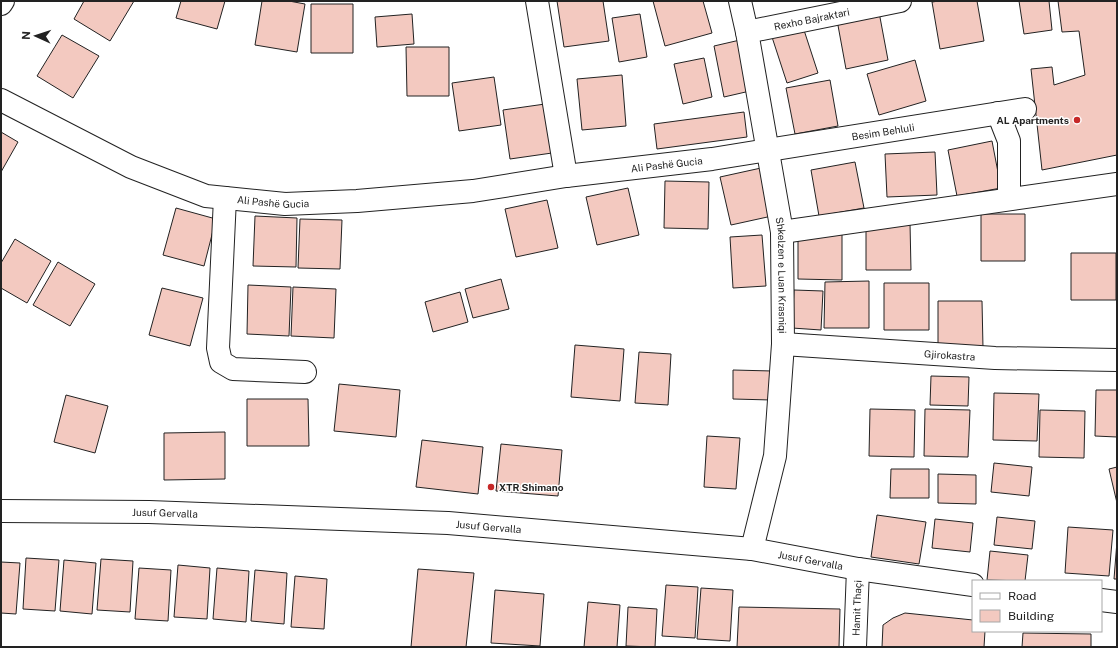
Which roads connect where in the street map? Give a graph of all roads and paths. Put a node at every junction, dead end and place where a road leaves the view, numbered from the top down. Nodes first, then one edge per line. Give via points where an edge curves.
1 (3, 1) edge
2 (538, 1) edge
3 (740, 1) edge
4 (900, 1) edge
5 (1, 4) edge
6 (747, 32) junction
7 (1, 100) edge
8 (1025, 109) dead end
9 (998, 113) junction
10 (767, 150) junction
11 (566, 176) junction
12 (1117, 184) edge
13 (226, 198) junction
14 (1009, 199) junction
15 (782, 232) junction
16 (783, 344) junction
17 (1117, 360) edge
18 (305, 372) dead end
19 (1, 511) edge
20 (752, 549) junction
21 (858, 569) junction
22 (972, 585) edge
23 (1102, 600) edge
24 (1117, 602) edge
25 (855, 647) edge

1 - 5 street
2 - 11 street
3 - 6 street, Shkelzen e Luan Krasniqi
4 - 6 street, Rexho Bajraktari
6 - 10 street, Shkelzen e Luan Krasniqi
7 - 13 street, Ali Pashë Gucia via 131,167 206,196
8 - 9 street, Besim Behluli
9 - 10 street, Besim Behluli
9 - 14 street via 1009,141
10 - 11 street, Ali Pashë Gucia
10 - 15 street, Shkelzen e Luan Krasniqi
11 - 13 street, Ali Pashë Gucia via 473,191 357,201 285,204
12 - 14 street
13 - 18 street via 218,348 221,362 233,369
14 - 15 street
15 - 16 street, Shkelzen e Luan Krasniqi
16 - 17 street, Gjirokastra via 995,358
16 - 20 street, Shkelzen e Luan Krasniqi via 774,456
19 - 20 street, Jusuf Gervalla via 149,512 448,524
20 - 21 street, Jusuf Gervalla
21 - 22 street, Jusuf Gervalla
21 - 25 street, Hamit Thaçi
23 - 24 street

